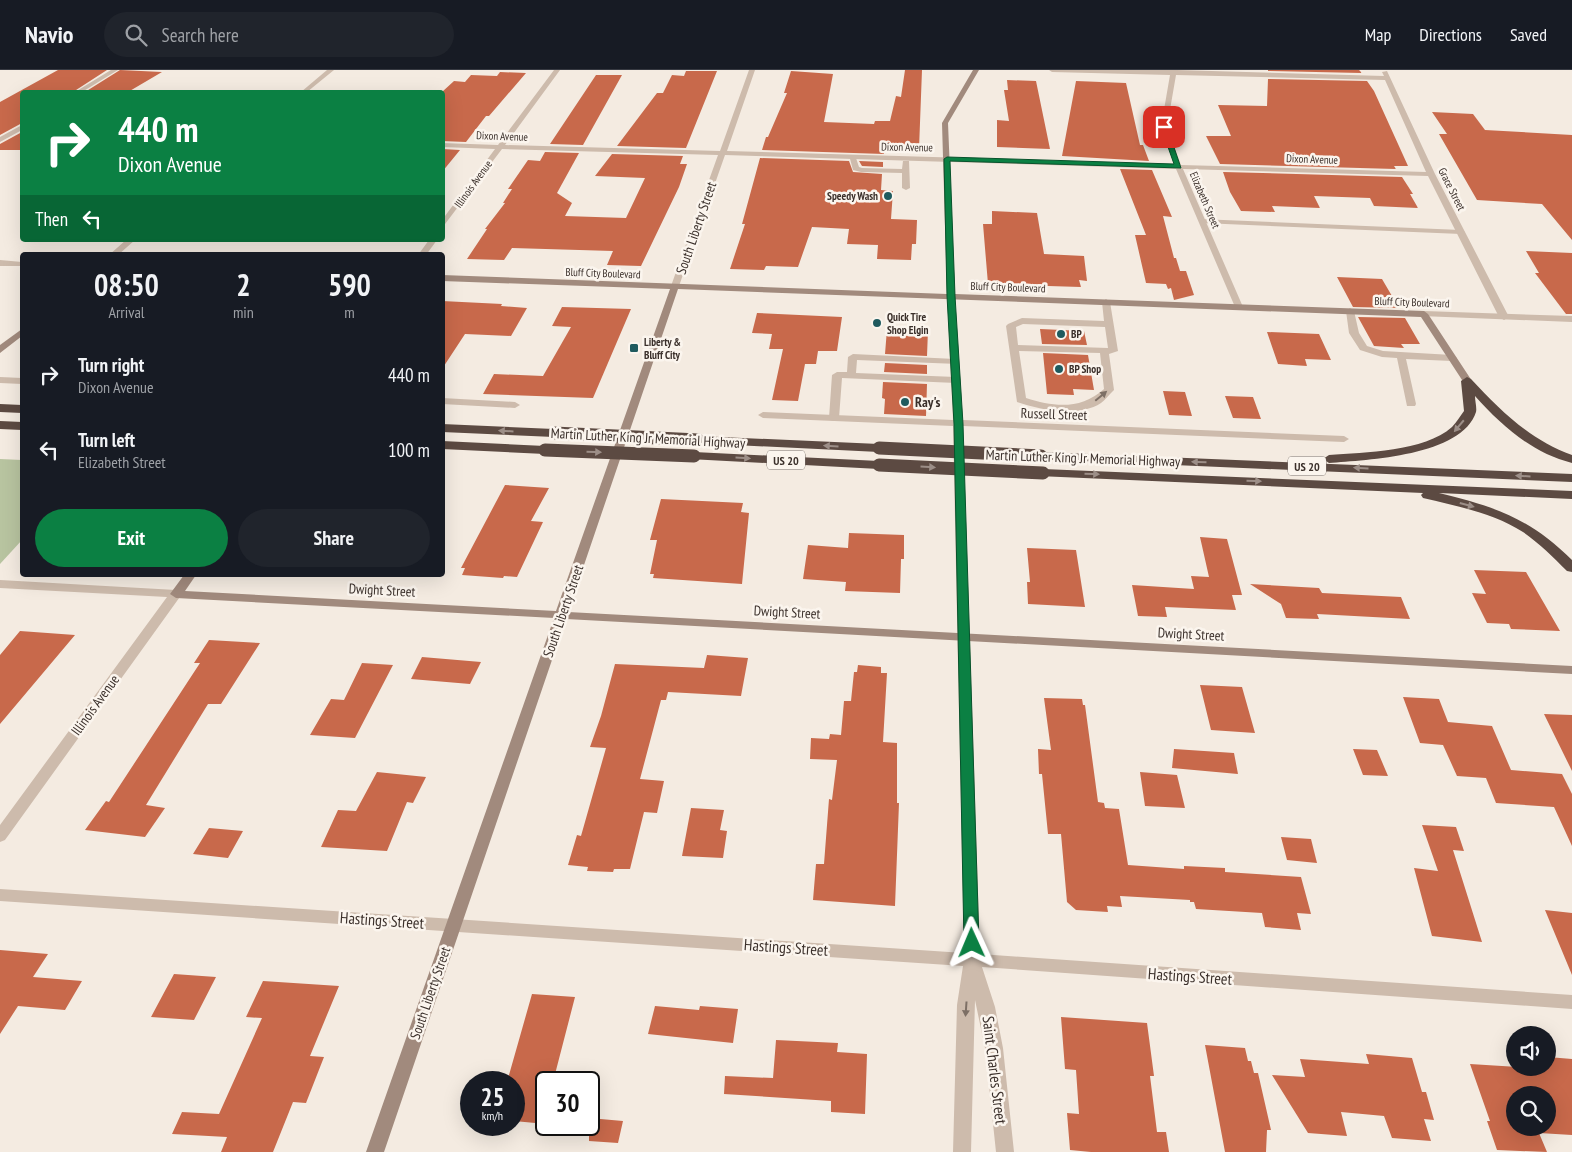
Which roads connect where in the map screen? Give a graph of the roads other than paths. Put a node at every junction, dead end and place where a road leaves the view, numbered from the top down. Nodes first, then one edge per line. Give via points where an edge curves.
1 (115, 70) edge
2 (331, 70) edge
3 (557, 70) edge
4 (752, 70) edge
5 (976, 70) edge
6 (1052, 70) edge
7 (1384, 70) edge
8 (1111, 71) edge
9 (1174, 72) edge
10 (1388, 78) junction
11 (81, 90) edge
12 (306, 90) edge
13 (20, 128) edge
14 (0, 132) edge
15 (13, 133) junction
16 (20, 133) edge
17 (0, 140) edge
18 (445, 145) edge
19 (500, 147) junction
20 (722, 153) junction
21 (852, 156) junction
22 (906, 158) junction
23 (947, 159) junction
24 (1178, 166) junction
25 (906, 171) junction
26 (1431, 174) junction
27 (906, 188) dead end
28 (1202, 221) junction
29 (445, 222) edge
30 (1461, 232) junction
31 (129, 242) edge
32 (117, 252) edge
33 (0, 263) edge
34 (20, 264) edge
35 (445, 278) edge
36 (675, 286) junction
37 (951, 296) junction
38 (1106, 302) junction
39 (1239, 307) junction
40 (1350, 311) junction
41 (1424, 314) junction
42 (1504, 317) junction
43 (1572, 319) edge
44 (1109, 324) junction
45 (20, 334) edge
46 (1015, 348) junction
47 (0, 350) edge
48 (1104, 351) junction
49 (1401, 356) junction
50 (1452, 358) junction
51 (955, 362) junction
52 (851, 376) junction
53 (0, 380) edge
54 (956, 380) junction
55 (20, 381) edge
56 (1467, 381) junction
57 (445, 401) edge
58 (1411, 404) dead end
59 (515, 405) dead end
60 (0, 408) edge
61 (20, 409) edge
62 (763, 415) dead end
63 (834, 418) junction
64 (958, 424) junction
65 (0, 425) edge
66 (20, 426) edge
67 (445, 428) edge
68 (1344, 439) dead end
69 (445, 445) edge
70 (1572, 459) edge
71 (1230, 463) junction
72 (1572, 478) edge
73 (1368, 486) junction
74 (1572, 495) edge
75 (1572, 568) edge
76 (189, 577) edge
77 (0, 584) edge
78 (176, 594) junction
79 (562, 614) junction
80 (964, 636) junction
81 (1572, 670) edge
82 (0, 836) edge
83 (0, 895) edge
84 (454, 924) junction
85 (972, 961) junction
86 (1572, 1002) edge
87 (375, 1152) edge
88 (962, 1152) edge
89 (1005, 1152) edge

1 - 11 street
2 - 12 street
3 - 19 street, Illinois Avenue
4 - 20 street, South Liberty Street
5 - 23 main road, Saint Charles Street via 945,123
6 - 8 street
7 - 10 street, Grace Street
8 - 9 street
9 - 10 street
9 - 24 street, Elizabeth Street via 1164,127
10 - 26 street, Grace Street
13 - 15 street
14 - 15 street
15 - 16 street
15 - 17 street
18 - 19 street, Dixon Avenue
19 - 20 street, Dixon Avenue
19 - 29 street, Illinois Avenue
20 - 21 street, Dixon Avenue
20 - 36 street, South Liberty Street
21 - 22 street, Dixon Avenue
21 - 25 street via 856,168 861,170
22 - 23 street, Dixon Avenue
22 - 25 street
23 - 24 street, Dixon Avenue
23 - 37 main road, Saint Charles Street
24 - 26 street, Dixon Avenue
24 - 28 street, Elizabeth Street
25 - 27 street
26 - 30 street, Grace Street
28 - 30 street
28 - 39 street, Elizabeth Street
30 - 42 street, Grace Street
31 - 32 street
33 - 34 street
35 - 36 main road, Bluff City Boulevard
36 - 37 main road, Bluff City Boulevard
36 - 79 main road, South Liberty Street
37 - 38 main road, Bluff City Boulevard
37 - 51 street, Saint Charles Street
38 - 39 main road, Bluff City Boulevard
38 - 44 street
39 - 40 main road, Bluff City Boulevard
40 - 41 main road, Bluff City Boulevard
40 - 49 street via 1354,333 1363,348
41 - 42 street, Bluff City Boulevard
41 - 50 main road
42 - 43 street, Bluff City Boulevard
44 - 46 street via 1022,321 1011,326
44 - 48 street via 1113,351
45 - 47 main road
46 - 48 street
46 -> 48 street via 1021,400 1048,406 1096,402 1109,390
49 - 50 street
49 - 58 street
50 - 56 main road
51 - 52 street via 853,357
51 - 54 street, Saint Charles Street
52 - 54 street
52 - 63 street via 837,375
53 - 55 street
54 - 64 street, Saint Charles Street
56 - 70 highway via 1504,421 1527,439
56 -> 71 highway via 1470,412 1454,432 1423,445 1376,455
57 - 59 street
60 - 61 highway
62 - 63 street, Russell Street
63 - 64 street, Russell Street
64 - 68 street, Russell Street
64 - 80 street, Saint Charles Street
65 - 66 highway
71 -> 67 highway, Martin Luther King Jr Memorial Highway / US 20, bridge
69 -> 73 highway, Martin Luther King Jr Memorial Highway / US 20, bridge
72 -> 71 highway, Martin Luther King Jr Memorial Highway / US 20
73 - 74 highway, Martin Luther King Jr Memorial Highway / US 20
73 -> 75 highway via 1430,496 1481,509 1519,524 1549,545
76 - 78 main road, Illinois Avenue
77 - 78 street, Dwight Street
78 - 79 main road, Dwight Street
78 - 82 street, Illinois Avenue
79 - 80 main road, Dwight Street
79 - 84 main road, South Liberty Street
80 - 81 main road, Dwight Street
80 - 85 street, Saint Charles Street
83 - 84 street, Hastings Street
84 - 85 street, Hastings Street
84 - 87 main road, South Liberty Street
85 - 86 street, Hastings Street
85 -> 88 street, Saint Charles Street via 966,1014
85 - 89 street, Saint Charles Street via 994,1048

